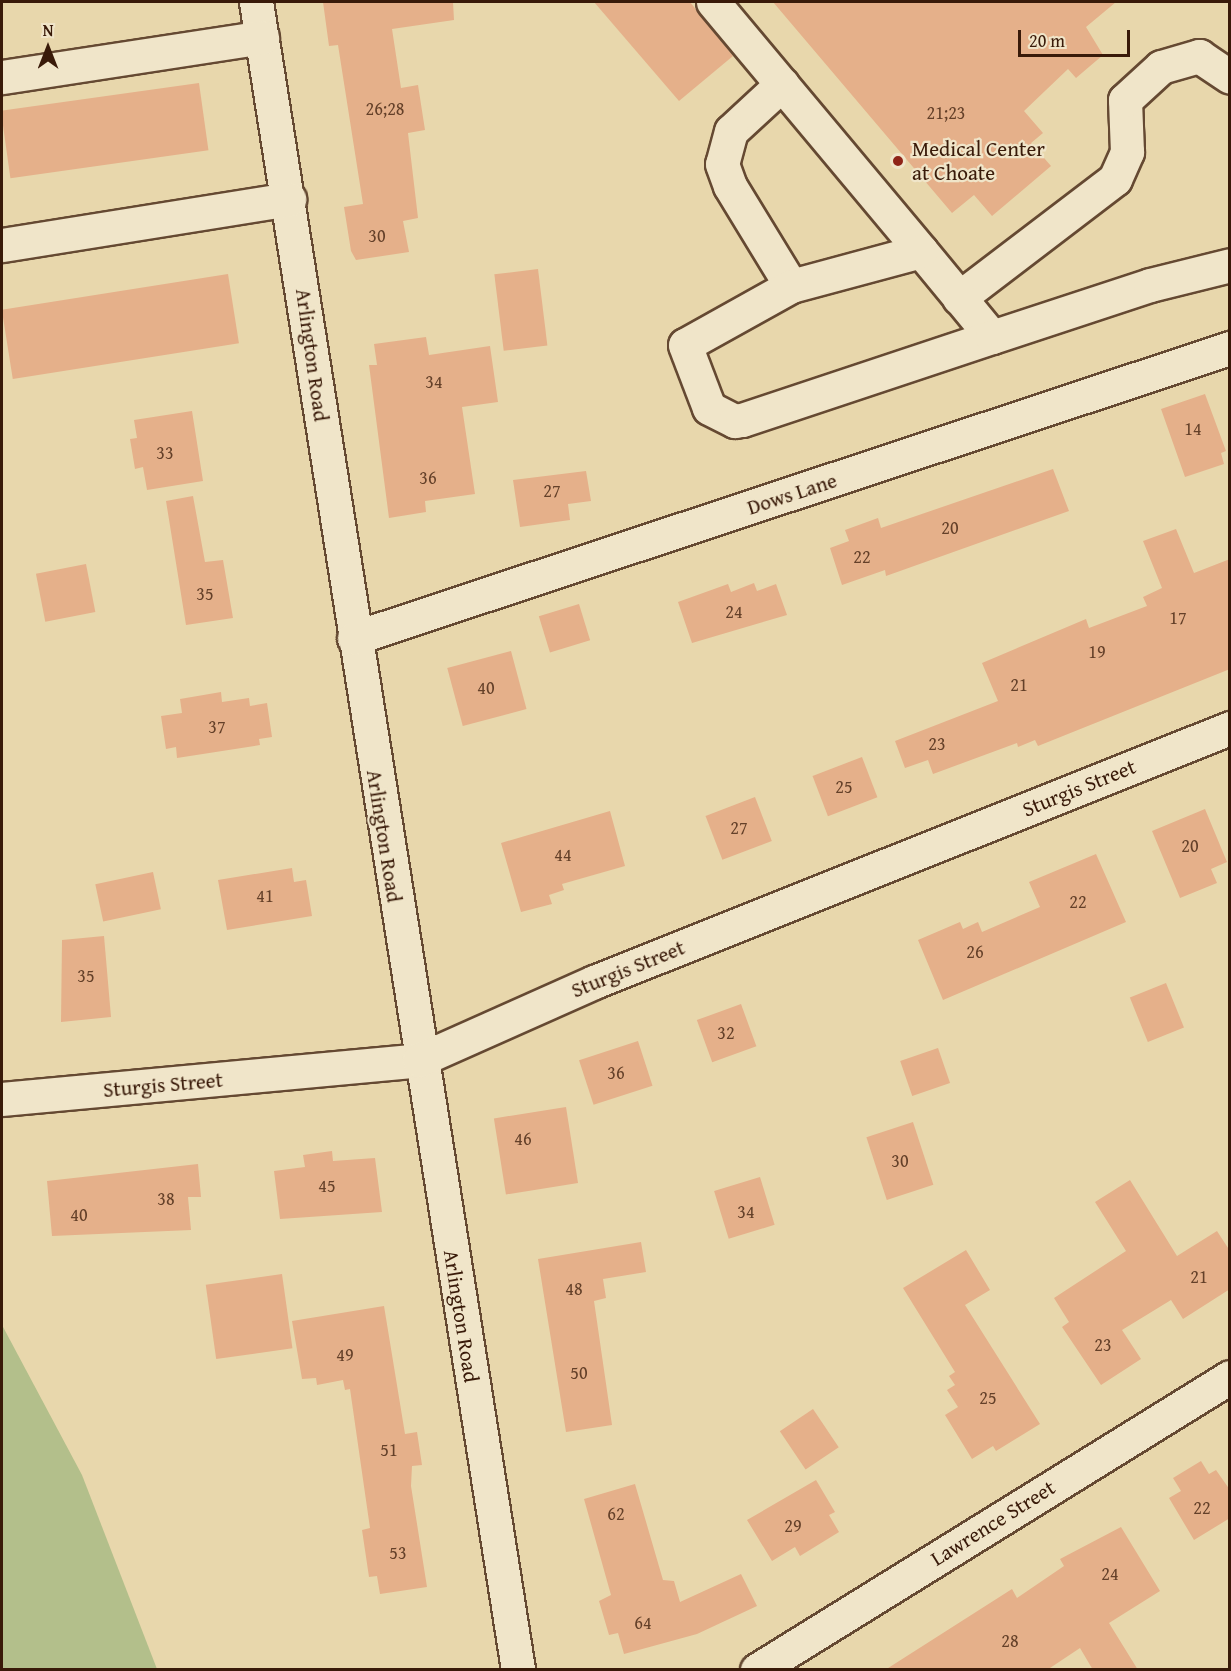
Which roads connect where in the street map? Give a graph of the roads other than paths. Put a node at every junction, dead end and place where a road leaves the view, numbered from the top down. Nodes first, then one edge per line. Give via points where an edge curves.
1 (256, 2) edge
2 (713, 2) edge
3 (262, 37) junction
4 (1230, 76) edge
5 (2, 77) edge
6 (782, 84) junction
7 (288, 200) junction
8 (2, 245) edge
9 (921, 251) junction
10 (1230, 265) edge
11 (791, 286) junction
12 (959, 298) junction
13 (992, 337) junction
14 (1230, 348) edge
15 (354, 638) junction
16 (1230, 728) edge
17 (419, 1060) junction
18 (2, 1099) edge
19 (1230, 1377) edge
20 (518, 1670) edge
21 (758, 1670) edge

1 - 3 street, Arlington Road
2 - 6 street
3 - 5 street
3 - 7 street, Arlington Road
4 - 12 street via 1199,56 1161,67 1125,100 1127,152 1115,179
6 - 9 street
6 - 11 street via 731,131 722,164 730,186
7 - 8 street
7 - 15 street, Arlington Road
9 - 11 street
9 - 12 street
10 - 13 street
11 - 13 street via 685,345 706,403 718,417 742,420
12 - 13 street
14 - 15 street, Dows Lane
15 - 17 street, Arlington Road
16 - 17 street, Sturgis Street via 594,982
17 - 18 street, Sturgis Street
17 - 20 street, Arlington Road
19 - 21 street, Lawrence Street

